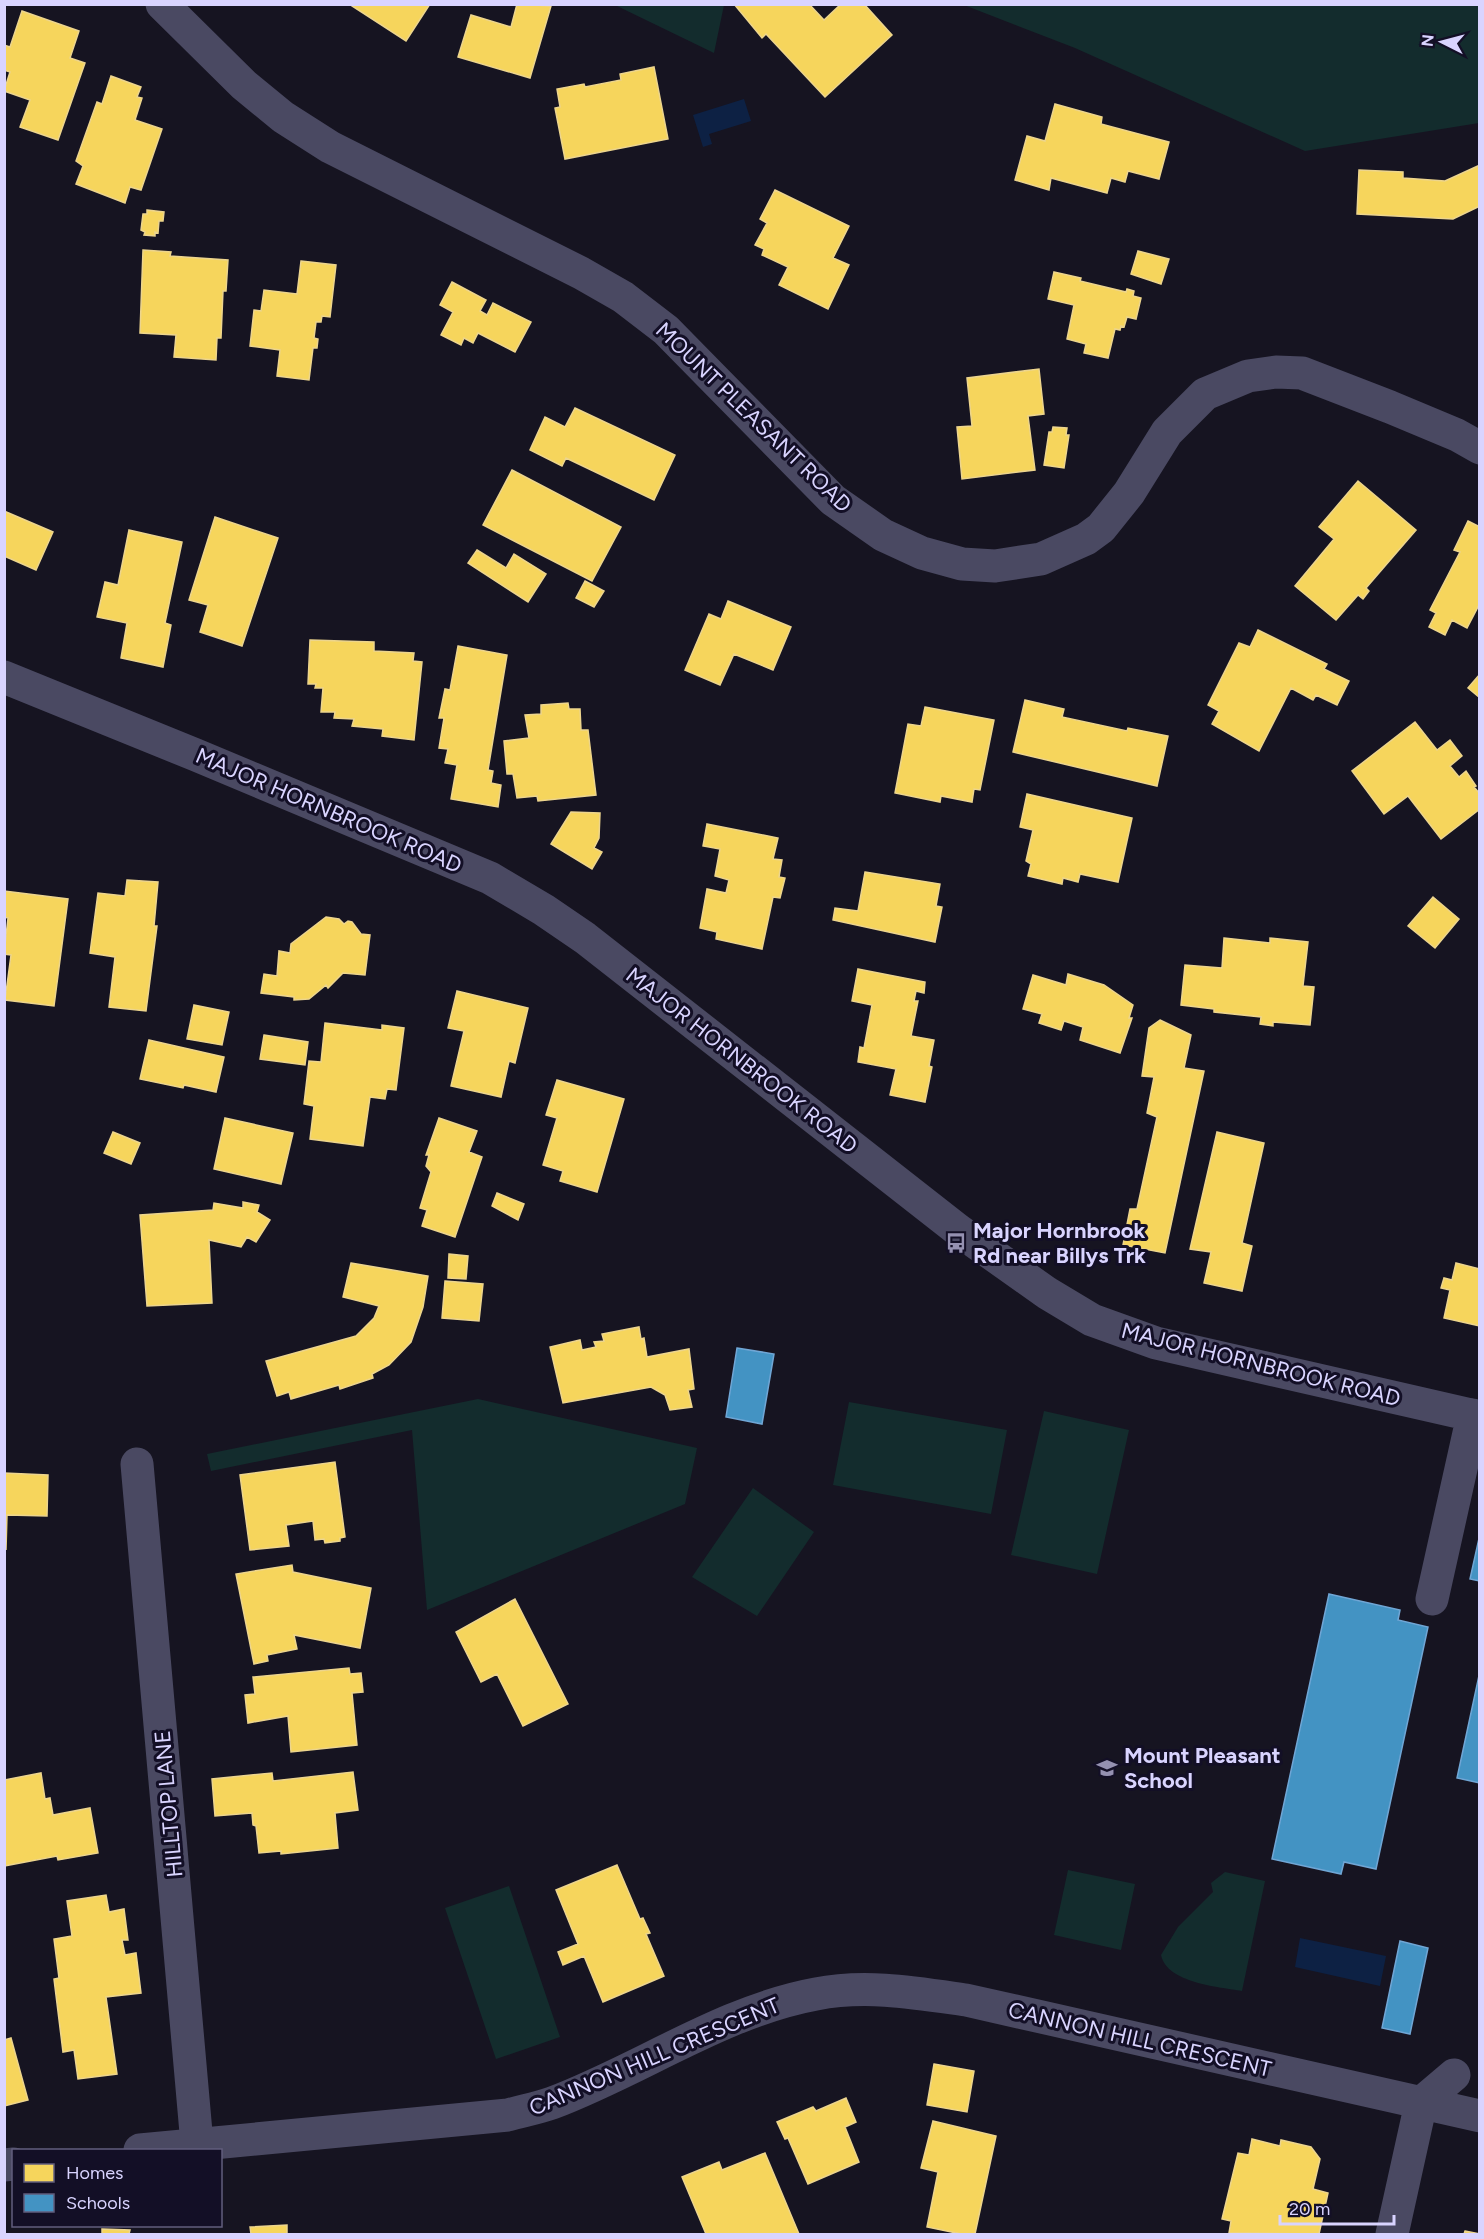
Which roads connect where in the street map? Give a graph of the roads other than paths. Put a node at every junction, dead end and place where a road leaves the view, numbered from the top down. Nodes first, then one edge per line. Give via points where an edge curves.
1 (162, 4) edge
2 (1479, 448) edge
3 (4, 677) edge
4 (1476, 1416) edge
5 (137, 1464) dead end
6 (1432, 1599) dead end
7 (1454, 2075) dead end
8 (1421, 2103) junction
9 (1479, 2115) edge
10 (197, 2144) junction
11 (156, 2149) edge
12 (1392, 2235) edge

1 - 2 street, MOUNT PLEASANT ROAD via 244,86 330,147 623,297 666,330 833,500 883,535 922,553 962,564 995,566 1041,560 1086,539 1101,528 1129,493 1167,432 1205,394 1248,376 1302,373 1457,435
3 - 4 street, MAJOR HORNBROOK ROAD via 490,878 585,938 958,1230 1092,1320 1156,1343
4 - 6 street
5 - 10 street, HILLTOP LANE
7 - 8 street
8 - 9 street, CANNON HILL CRESCENT
8 - 10 street, CANNON HILL CRESCENT via 966,2000 857,1989 817,1993 763,2009 551,2103 508,2115
8 - 12 street
10 - 11 street, CANNON HILL CRESCENT

